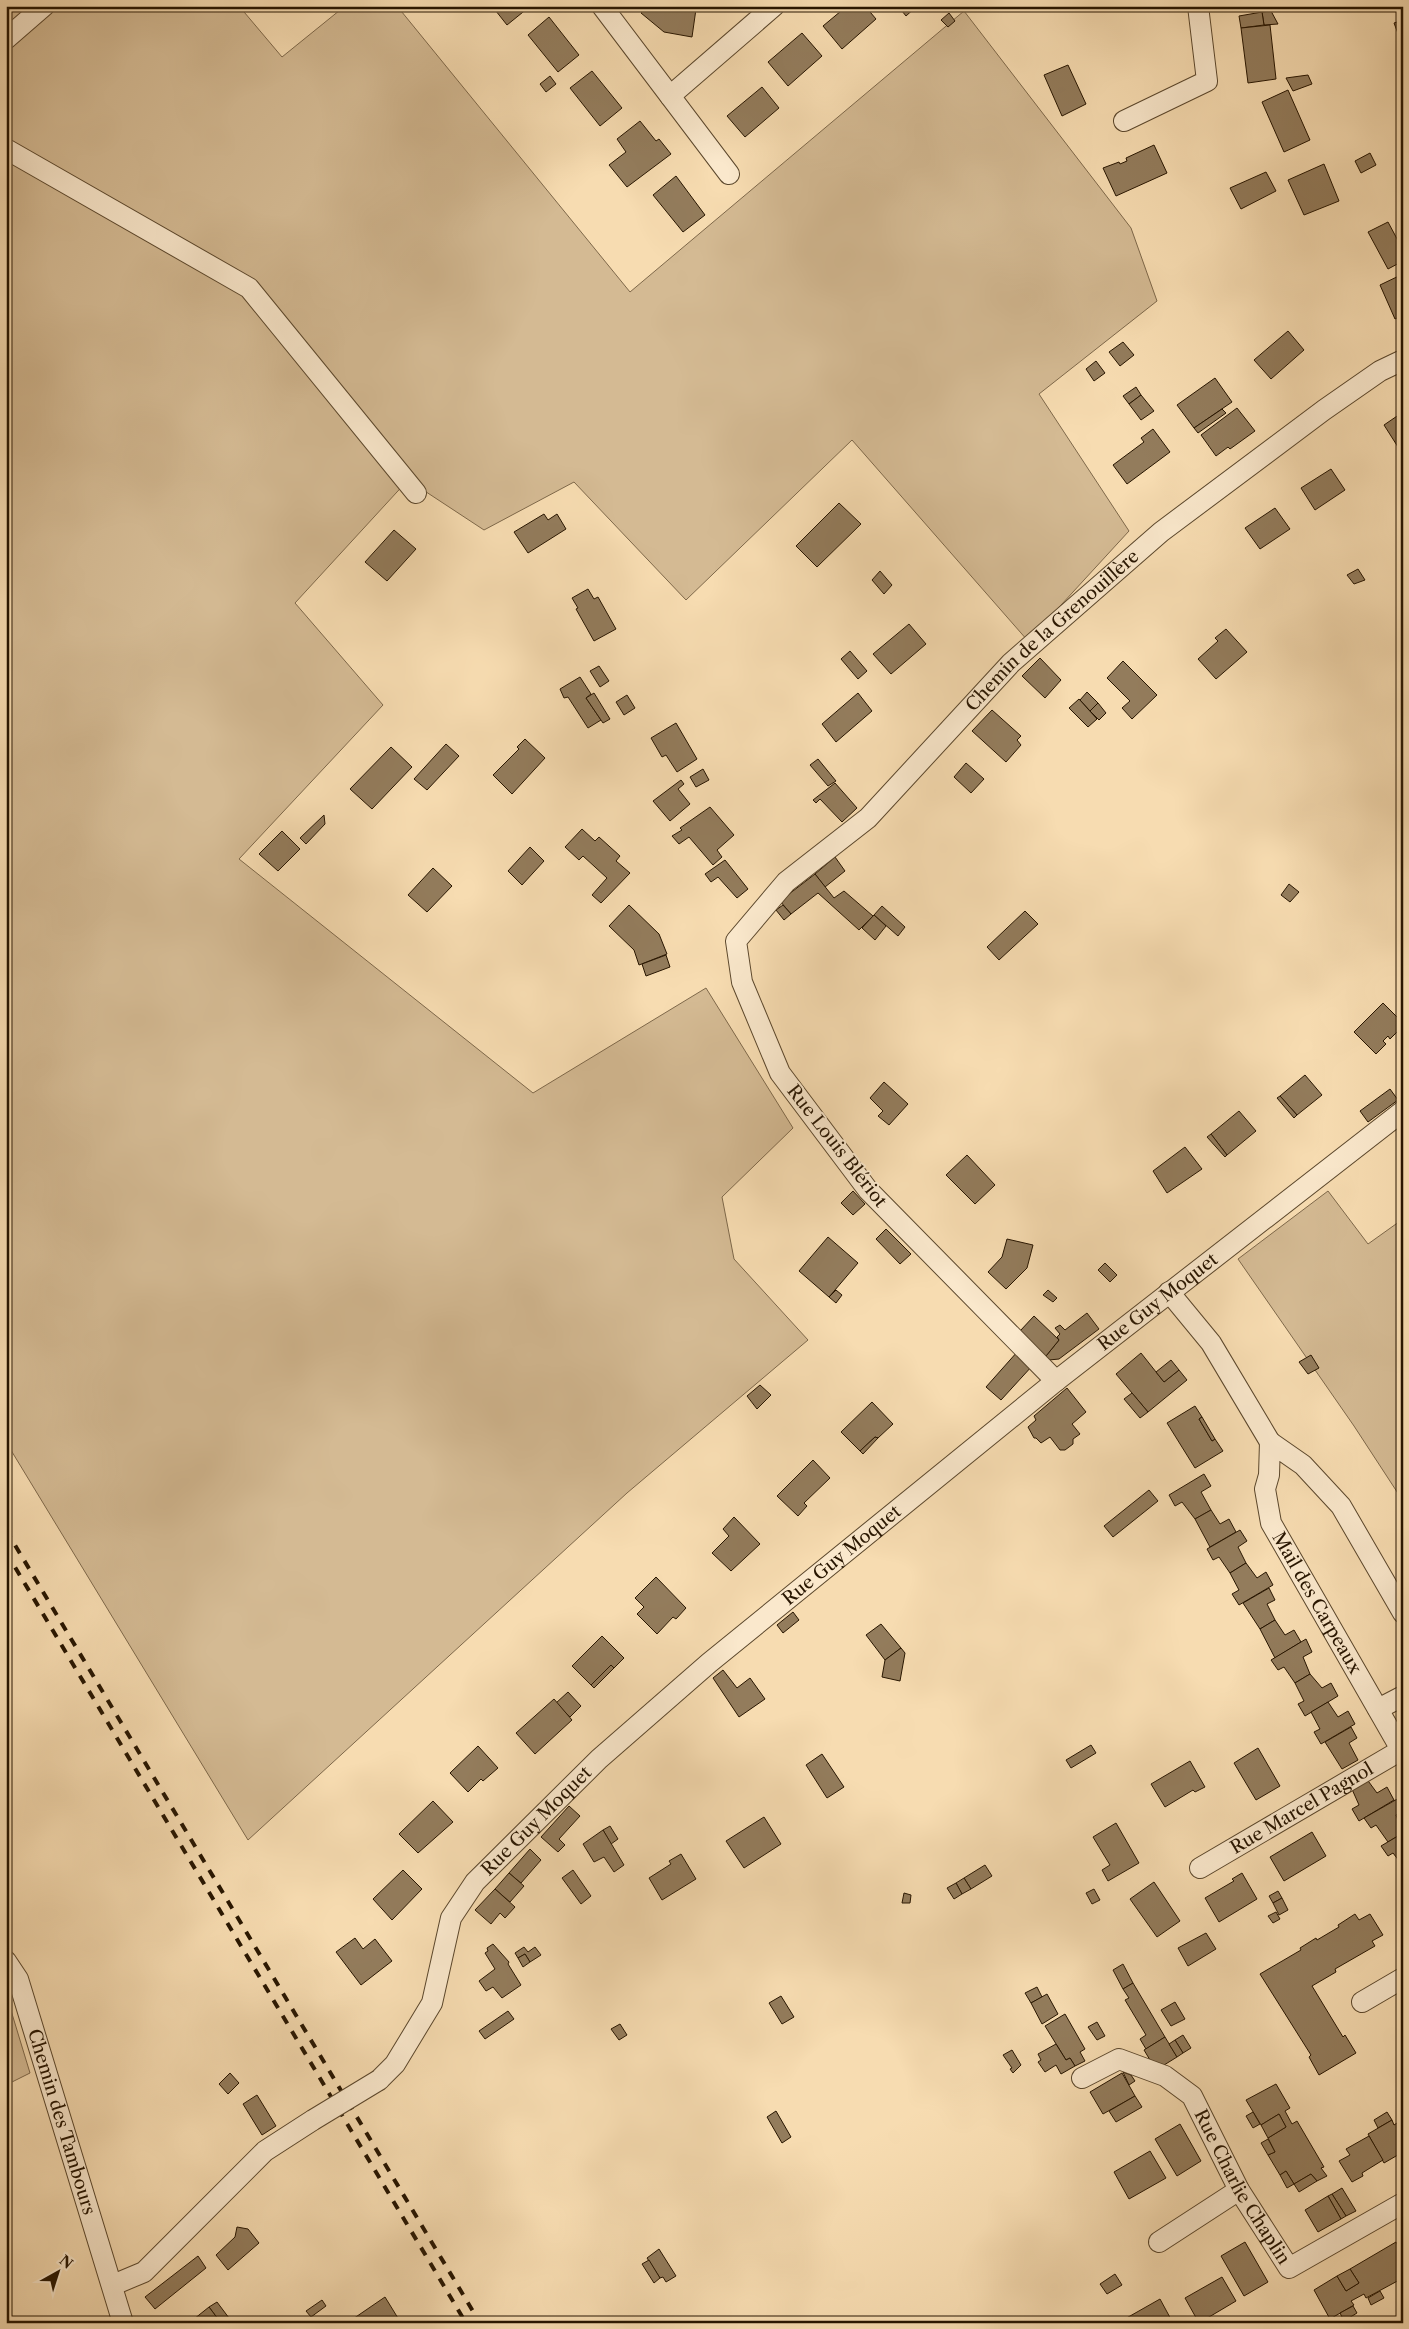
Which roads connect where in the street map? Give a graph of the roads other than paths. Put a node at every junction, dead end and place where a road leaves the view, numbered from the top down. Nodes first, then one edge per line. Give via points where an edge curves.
1 (44, 6) edge
2 (602, 6) edge
3 (774, 6) edge
4 (1198, 6) edge
5 (6, 39) edge
6 (670, 96) junction
7 (1124, 121) dead end
8 (6, 149) edge
9 (730, 174) dead end
10 (1403, 360) edge
11 (416, 493) dead end
12 (736, 941) joint
13 (1403, 1111) edge
14 (1169, 1292) junction
15 (1056, 1381) junction
16 (1270, 1442) junction
17 (1403, 1613) edge
18 (1403, 1696) edge
19 (1378, 1709) junction
20 (1402, 1751) edge
21 (1200, 1868) dead end
22 (6, 1961) edge
23 (1403, 1978) edge
24 (1362, 2002) dead end
25 (1082, 2078) dead end
26 (1239, 2190) junction
27 (1403, 2203) edge
28 (1159, 2242) dead end
29 (113, 2285) junction
30 (123, 2323) edge

1 - 5 street
2 - 6 street
3 - 6 street
4 - 7 street via 1208,81
6 - 9 street
8 - 11 street via 249,288
10 - 12 street, Chemin de la Grenouillère via 1380,371 1324,410 1153,538 1011,663 868,818 786,882
12 - 15 street, Rue Louis Blériot via 742,982 780,1073 868,1190
13 - 14 street, Rue Guy Moquet
14 - 15 street, Rue Guy Moquet
14 - 16 street via 1211,1343
15 - 29 street, Rue Guy Moquet, bridge via 709,1663 599,1759 475,1882 451,1918 432,2003 396,2064 379,2080 265,2151 144,2272
16 - 17 street via 1303,1465 1341,1506
16 - 19 street, Mail des Carpeaux via 1265,1489 1271,1524
18 - 19 street
19 - 20 street, Mail des Carpeaux
20 - 21 street, Rue Marcel Pagnol
22 - 29 street, Chemin des Tambours via 18,1979
23 - 24 street
25 - 26 street, Rue Charlie Chaplin via 1119,2059 1165,2076 1192,2096
26 - 27 street, Rue Charlie Chaplin via 1289,2268
26 - 28 street
29 - 30 street

